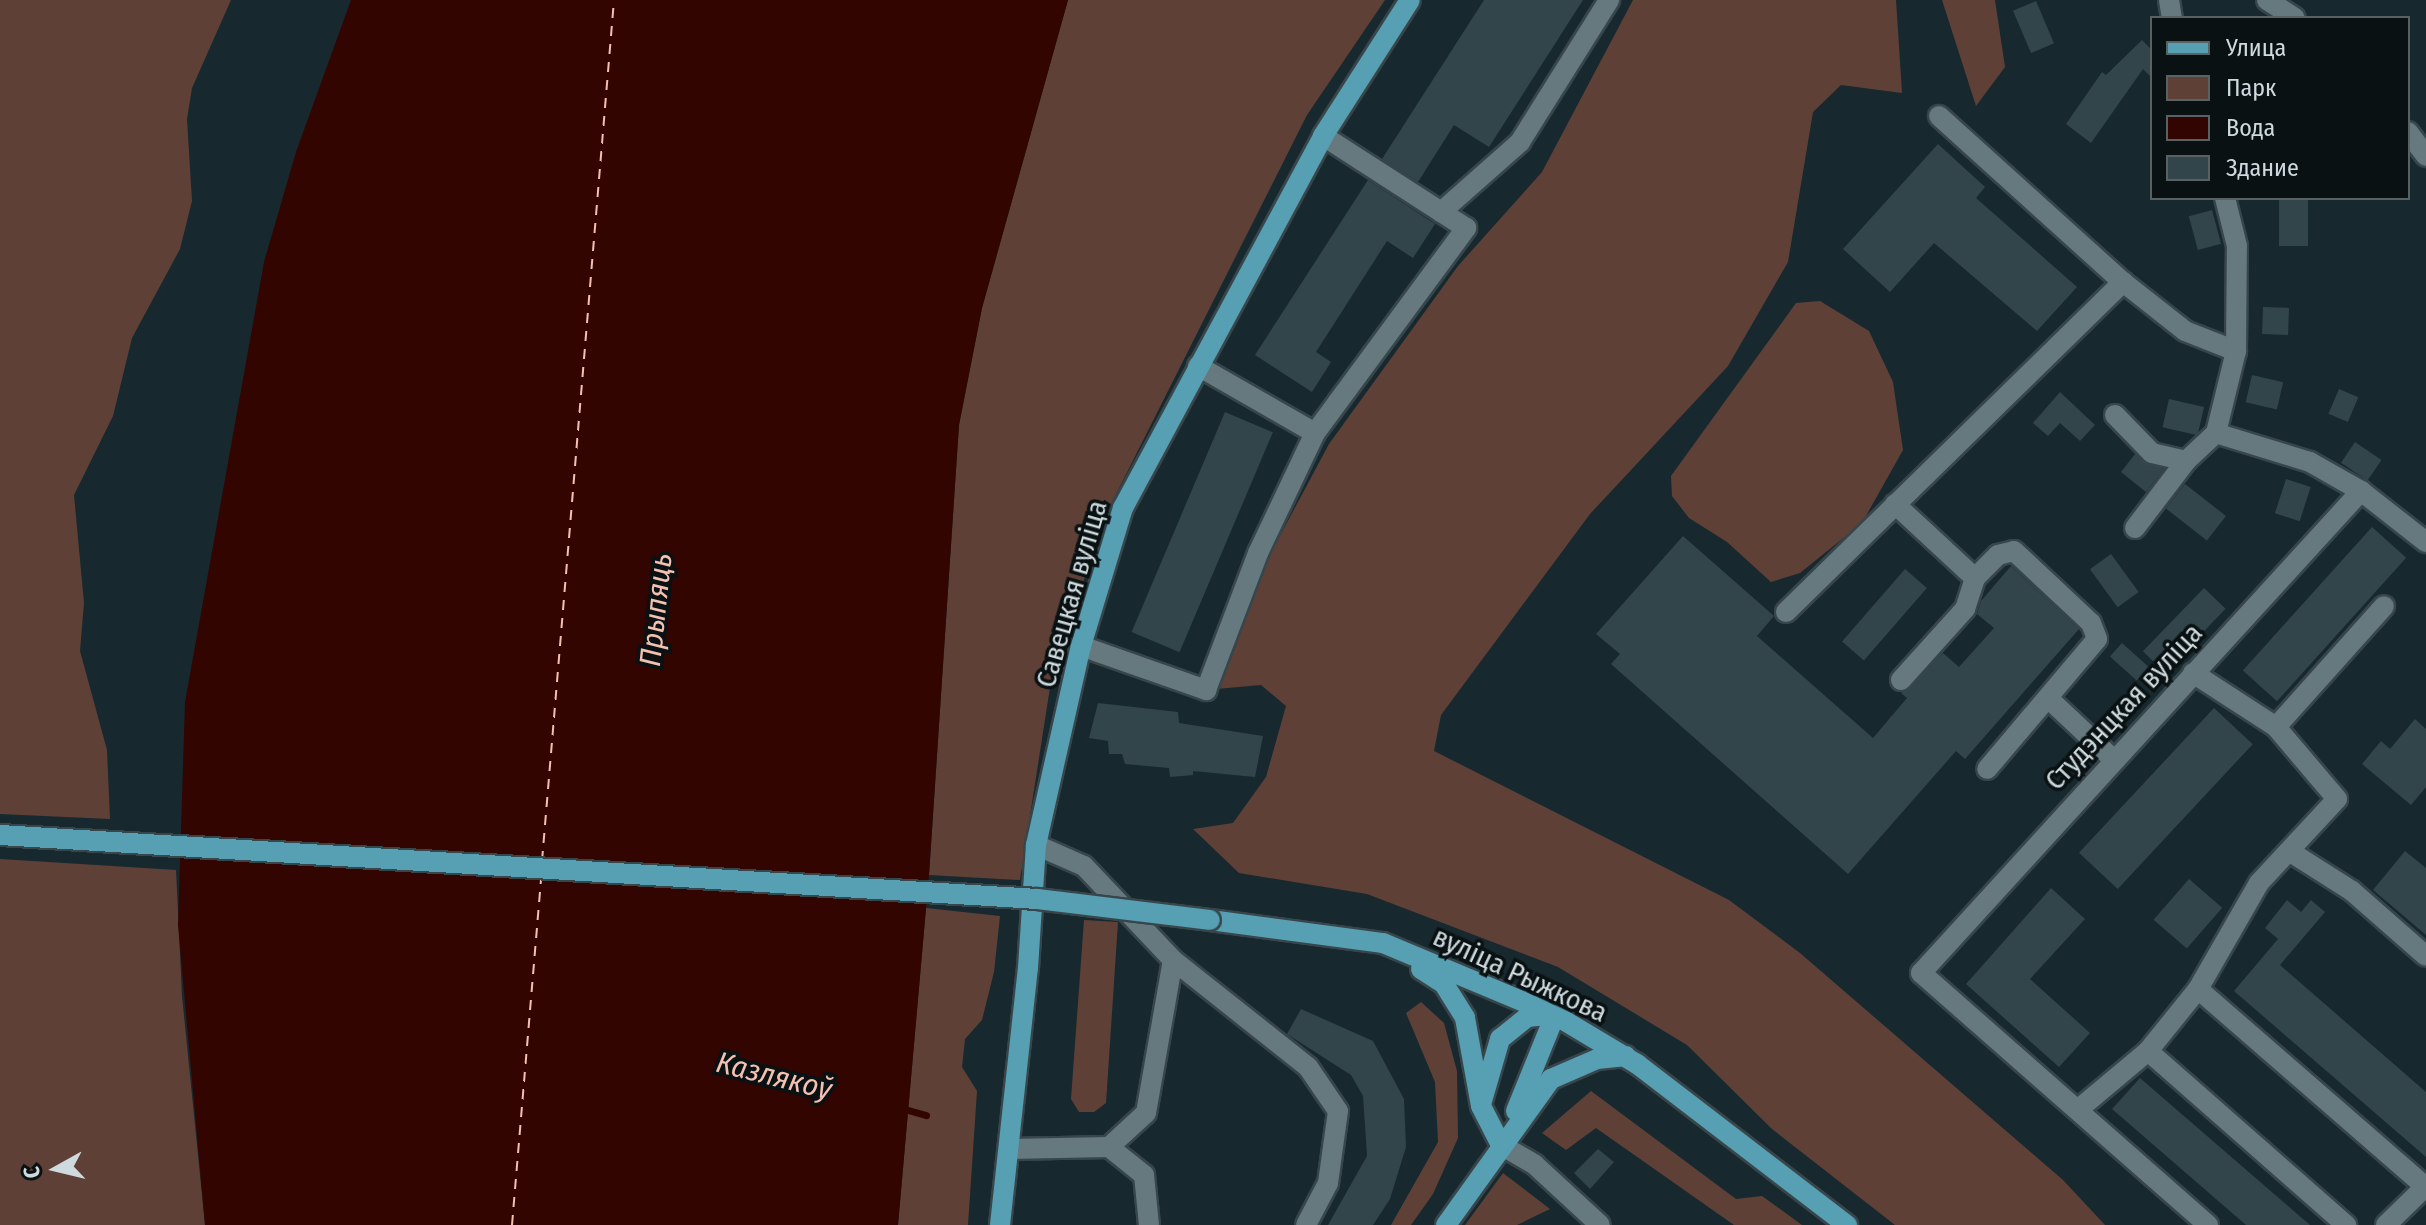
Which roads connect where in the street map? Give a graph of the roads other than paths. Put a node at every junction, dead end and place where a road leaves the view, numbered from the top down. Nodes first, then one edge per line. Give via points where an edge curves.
1 (1410, 0) edge
2 (1609, 0) edge
3 (2267, 0) edge
4 (2292, 16) edge
5 (1939, 116) dead end
6 (2410, 135) edge
7 (1323, 136) junction
8 (2426, 156) edge
9 (2226, 200) edge
10 (1441, 212) junction
11 (2123, 282) junction
12 (2236, 351) junction
13 (1198, 366) junction
14 (2115, 415) dead end
15 (1315, 433) junction
16 (2216, 433) junction
17 (2186, 461) junction
18 (2361, 491) junction
19 (1895, 504) junction
20 (2135, 528) dead end
21 (2426, 542) edge
22 (1975, 578) junction
23 (2384, 606) dead end
24 (1786, 612) dead end
25 (1081, 646) junction
26 (2193, 673) junction
27 (1901, 680) dead end
28 (2048, 698) junction
29 (2276, 727) junction
30 (2113, 759) junction
31 (1987, 769) dead end
32 (0, 835) edge
33 (1036, 845) junction
34 (2289, 851) junction
35 (1383, 943) junction
36 (2426, 956) edge
37 (1173, 960) junction
38 (2198, 989) junction
39 (1555, 1015) junction
40 (2148, 1051) junction
41 (1626, 1056) junction
42 (1481, 1106) junction
43 (2080, 1108) junction
44 (1501, 1145) junction
45 (1109, 1147) junction
46 (1009, 1149) junction
47 (2426, 1186) edge
48 (1003, 1225) edge
49 (1149, 1225) edge
50 (1306, 1225) edge
51 (1446, 1225) edge
52 (1600, 1225) edge
53 (1847, 1225) edge
54 (2208, 1225) edge
55 (2346, 1225) edge
56 (2386, 1225) edge

1 - 7 main road, Савецкая вуліца
2 - 10 street via 1520,142
3 - 4 street
5 - 11 street
6 - 8 street
7 - 10 street
7 - 13 main road, Савецкая вуліца
9 - 12 street via 2237,246
10 - 15 street via 1466,228
11 - 12 street via 2185,331
11 - 19 street
12 - 16 street
13 - 15 street
13 - 25 main road, Савецкая вуліца via 1123,508
14 - 17 street via 2152,453
15 - 25 street via 1258,553 1206,690
16 - 17 street
16 - 18 street via 2310,462
17 - 20 street
18 - 21 street
18 - 26 street, Студэнцкая вуліца
19 - 22 street
19 - 24 street
22 - 27 street via 1965,609
22 - 28 street via 1998,555 2014,551 2091,623 2097,639
23 - 29 street
25 - 33 main road, Савецкая вуліца
26 - 29 street
26 - 30 street, Студэнцкая вуліца
28 - 30 street
28 - 31 street
29 - 34 street via 2337,799
30 - 43 street, Студэнцкая вуліца via 1921,973
32 - 35 main road, вуліца Рыжкова, bridge via 1037,899
33 - 37 street via 1084,866
33 - 46 main road, Савецкая вуліца
34 - 36 street via 2352,891
34 - 38 street via 2259,883
35 - 39 main road, вуліца Рыжкова
35 - 42 main road via 1444,984 1465,1018
37 - 45 street via 1146,1113
37 - 50 street via 1308,1067 1338,1111 1328,1183
38 - 40 street
38 - 47 street
39 - 41 main road, вуліца Рыжкова
39 - 42 main road via 1527,1017 1500,1039
39 - 44 main road
40 - 43 street
40 - 55 street
41 - 44 main road via 1597,1059 1551,1079
41 - 53 main road, вуліца Рыжкова
42 - 44 main road
43 - 54 street, Студэнцкая вуліца
44 - 51 main road
44 - 52 street via 1535,1165
45 - 46 street
45 - 49 street via 1144,1175
46 - 48 main road, Савецкая вуліца
47 - 56 street

